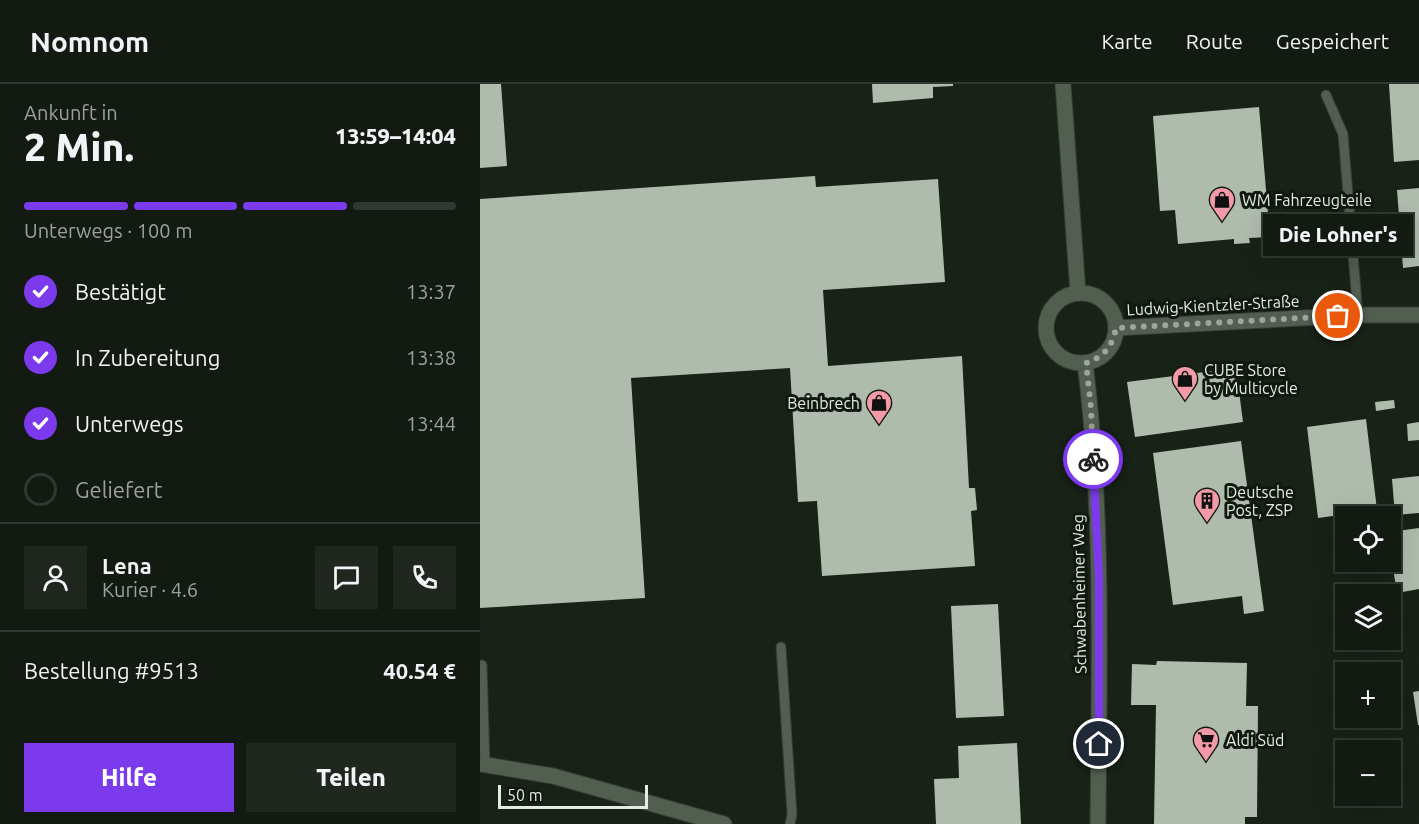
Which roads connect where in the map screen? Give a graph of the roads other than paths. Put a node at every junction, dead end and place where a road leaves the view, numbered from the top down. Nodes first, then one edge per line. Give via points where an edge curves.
1 (1063, 84) edge
2 (1326, 95) dead end
3 (1078, 293) junction
4 (1358, 315) junction
5 (1419, 315) edge
6 (1116, 328) junction
7 (1086, 363) junction
8 (781, 647) dead end
9 (482, 665) dead end
10 (482, 764) edge
11 (724, 824) edge
12 (790, 824) edge
13 (1098, 824) edge

1 - 3 street
2 - 4 lane via 1343,134
3 - 6 street via 1105,302
3 - 7 street via 1067,296 1051,310 1046,331 1055,351 1074,362
4 - 5 street, Ludwig-Kientzler-Straße
4 - 6 street, Ludwig-Kientzler-Straße
6 - 7 street via 1107,351
7 - 13 street, Schwabenheimer Weg via 1099,577
8 - 12 lane
9 - 10 lane
10 - 11 street via 553,776

